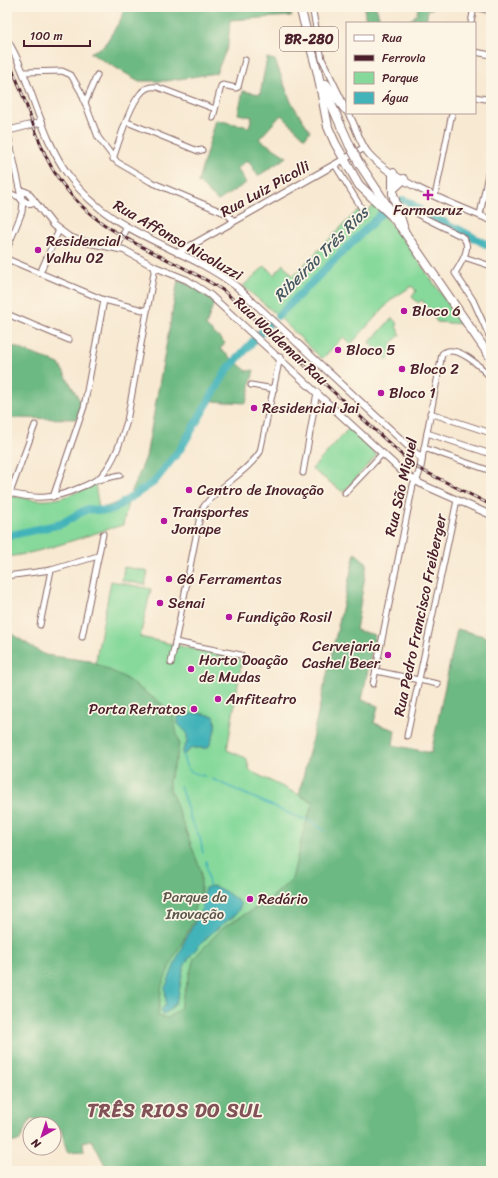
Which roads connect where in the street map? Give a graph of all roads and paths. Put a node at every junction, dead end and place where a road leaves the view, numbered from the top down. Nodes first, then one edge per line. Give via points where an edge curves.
1 (300, 7) edge
2 (312, 7) edge
3 (474, 7) edge
4 (491, 11) edge
5 (471, 22) edge
6 (7, 40) edge
7 (476, 52) edge
8 (491, 55) edge
9 (245, 60) dead end
10 (326, 68) junction
11 (56, 69) dead end
12 (24, 71) junction
13 (318, 73) junction
14 (97, 75) dead end
15 (476, 96) edge
16 (491, 100) edge
17 (85, 103) junction
18 (215, 109) junction
19 (346, 109) edge
20 (346, 110) edge
21 (348, 114) edge
22 (452, 114) edge
23 (213, 118) dead end
24 (42, 122) junction
25 (127, 122) junction
26 (7, 132) edge
27 (364, 148) junction
28 (202, 150) dead end
29 (9, 151) edge
30 (113, 159) junction
31 (491, 159) edge
32 (344, 160) junction
33 (335, 165) junction
34 (393, 173) junction
35 (404, 179) junction
36 (393, 188) junction
37 (9, 192) edge
38 (22, 195) junction
39 (435, 196) junction
40 (31, 202) junction
41 (22, 212) junction
42 (364, 212) dead end
43 (419, 215) dead end
44 (480, 215) junction
45 (233, 220) junction
46 (491, 220) edge
47 (127, 228) junction
48 (59, 230) junction
49 (7, 232) edge
50 (13, 234) junction
51 (406, 234) junction
52 (116, 248) junction
53 (7, 250) edge
54 (178, 253) junction
55 (464, 257) junction
56 (7, 259) edge
57 (491, 266) edge
58 (155, 267) junction
59 (40, 273) junction
60 (104, 300) junction
61 (147, 311) junction
62 (7, 314) edge
63 (69, 340) dead end
64 (491, 340) edge
65 (280, 357) junction
66 (491, 358) edge
67 (491, 378) edge
68 (251, 385) dead end
69 (274, 389) junction
70 (317, 392) junction
71 (430, 415) junction
72 (452, 423) dead end
73 (35, 425) dead end
74 (427, 432) junction
75 (491, 433) edge
76 (424, 448) junction
77 (383, 453) junction
78 (491, 454) edge
79 (422, 459) junction
80 (491, 471) edge
81 (304, 473) dead end
82 (120, 475) dead end
83 (97, 480) junction
84 (416, 481) junction
85 (8, 493) edge
86 (345, 493) dead end
87 (53, 497) junction
88 (457, 500) junction
89 (491, 515) edge
90 (103, 534) dead end
91 (98, 556) junction
92 (51, 570) junction
93 (7, 576) edge
94 (40, 625) dead end
95 (82, 637) dead end
96 (175, 642) junction
97 (241, 655) dead end
98 (171, 663) dead end
99 (376, 671) junction
100 (419, 680) junction
101 (373, 684) dead end
102 (438, 684) dead end
103 (407, 736) dead end

1 - 13 highway, BR-280
2 - 10 street via 319,47
3 - 4 street
3 - 5 street
6 - 12 street, Rua Affonso Nicoluzzi
7 - 8 street
9 - 18 street via 238,87 221,86
10 - 13 street
10 - 19 street
11 - 12 street
12 - 17 street via 66,73 74,79
12 - 24 street, Rua Affonso Nicoluzzi
13 - 20 highway
13 - 32 highway via 328,127
13 - 51 highway, BR-280, bridge via 359,163
14 - 17 street
15 - 16 street
17 - 30 street via 94,128
18 - 23 street
18 - 25 street via 157,87 148,88 140,93
21 - 27 street
22 - 39 street
24 - 26 street
24 - 47 street, Rua Affonso Nicoluzzi via 61,164 78,187 97,207
25 - 28 street via 198,151
25 - 30 street
26 - 29 street
27 - 32 street, Rua Luiz Picolli
27 - 34 street
29 - 38 street
30 - 45 street via 136,175 227,214
31 - 44 street
32 - 33 street, Rua Luiz Picolli
32 - 51 highway via 359,185 391,215
33 - 42 street
33 - 45 street, Rua Luiz Picolli
34 - 35 street
34 - 36 highway
35 - 36 highway
35 - 39 street
36 - 51 highway via 396,208
37 - 38 street
38 - 40 street, Rua Waldemar Rau
38 - 40 street
38 - 41 street
39 - 44 street
40 - 41 street
40 - 48 street, Rua Waldemar Rau
41 - 50 street
43 - 55 street via 464,238 467,245
44 - 46 street
45 - 54 street, Rua Luiz Picolli
47 - 52 street
47 - 54 street, Rua Affonso Nicoluzzi
48 - 52 street, Rua Waldemar Rau via 77,240
48 - 59 street
49 - 50 street
50 - 53 street
51 - 66 highway, BR-280
52 - 58 street, Rua Waldemar Rau
54 - 79 street, Rua Affonso Nicoluzzi via 237,287
55 - 57 street
55 - 64 street via 455,273 473,300
56 - 59 street
58 - 61 street
58 - 65 street, Rua Waldemar Rau via 187,280 210,295
59 - 60 street
60 - 61 street
60 - 87 street via 84,408
61 - 83 street via 127,421 112,460
62 - 63 street
65 - 69 street
65 - 70 street, Rua Waldemar Rau
67 - 71 street, Rua São Miguel via 464,355 445,351 440,357
68 - 69 street
69 - 96 street via 260,452 209,501 201,512
70 - 77 street, Rua Waldemar Rau
70 - 81 street
71 - 72 street
71 - 74 street, Rua São Miguel
71 - 75 street
73 - 85 street
74 - 76 street, Rua São Miguel
74 - 78 street
76 - 79 street, Rua São Miguel
76 - 80 street
77 - 84 street, Rua Waldemar Rau
77 - 86 street
79 - 84 street, Rua São Miguel
82 - 83 street
83 - 87 street
84 - 88 street, Rua Waldemar Rau
84 - 99 street, Rua São Miguel
85 - 87 street via 26,497
88 - 89 street, Rua Waldemar Rau
88 - 100 street, Rua Pedro Francisco Freiberger
90 - 91 street
91 - 92 street
91 - 95 street
92 - 93 street
92 - 94 street
96 - 97 street
96 - 98 street
99 - 100 street
99 - 101 street, Rua São Miguel
100 - 102 street
100 - 103 street, Rua Pedro Francisco Freiberger

